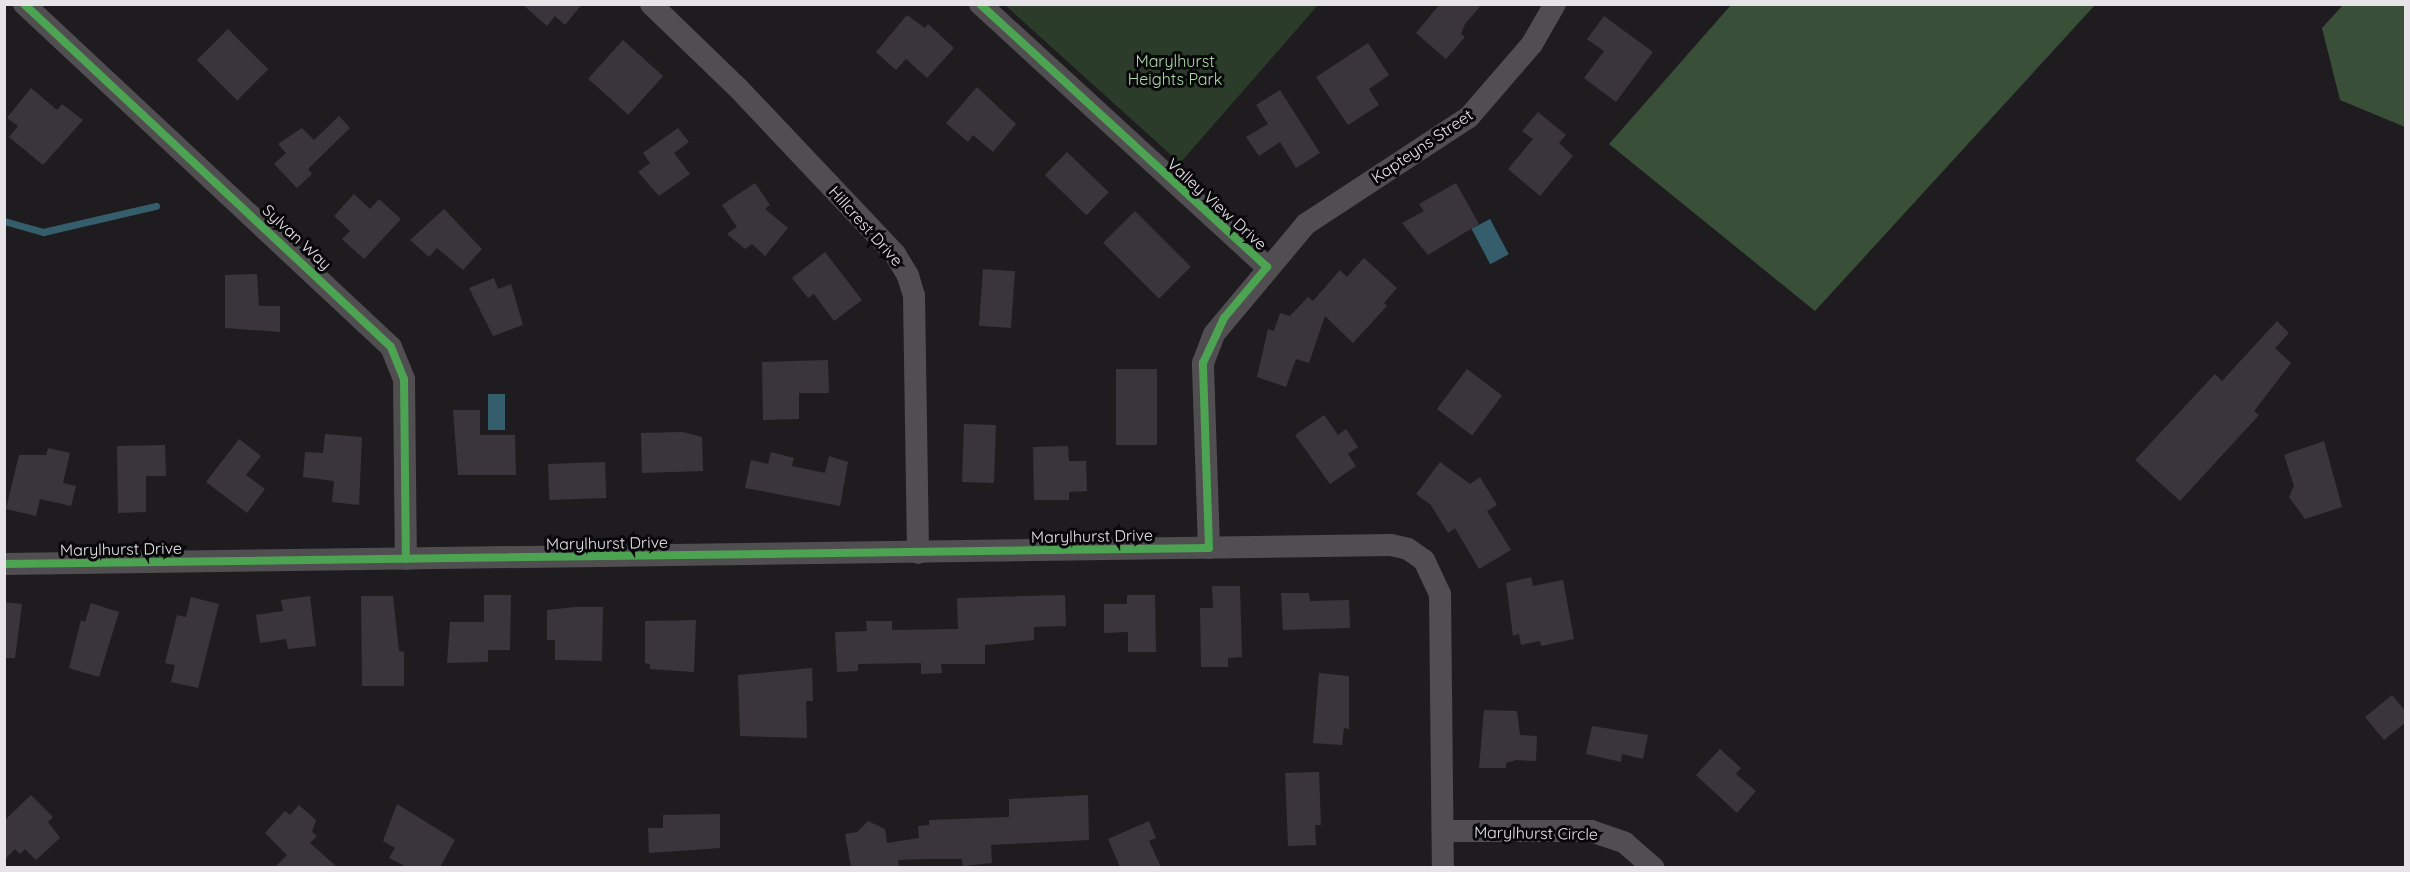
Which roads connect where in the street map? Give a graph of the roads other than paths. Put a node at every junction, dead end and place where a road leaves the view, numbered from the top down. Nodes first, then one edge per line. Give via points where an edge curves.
1 (24, 4) edge
2 (651, 4) edge
3 (980, 4) edge
4 (1555, 4) edge
5 (1267, 267) junction
6 (1209, 548) junction
7 (918, 553) junction
8 (406, 559) junction
9 (4, 564) edge
10 (1443, 831) junction
11 (1443, 867) edge
12 (1654, 867) edge

1 - 8 street, Sylvan Way via 391,347 404,379
2 - 7 street, Hillcrest Drive via 738,88 895,254 909,276 914,296
3 - 5 street, Valley View Drive
4 - 5 street, Kapteyns Street via 1532,44 1469,117 1306,224
5 - 6 street, Valley View Drive via 1219,326 1203,363
6 - 7 street, Marylhurst Drive
6 - 10 street, Marylhurst Drive via 1391,545 1408,549 1424,560 1434,576 1441,607
7 - 8 street, Marylhurst Drive
8 - 9 street, Marylhurst Drive
10 - 11 street, Marylhurst Drive
10 - 12 street, Marylhurst Circle via 1591,831 1625,843

